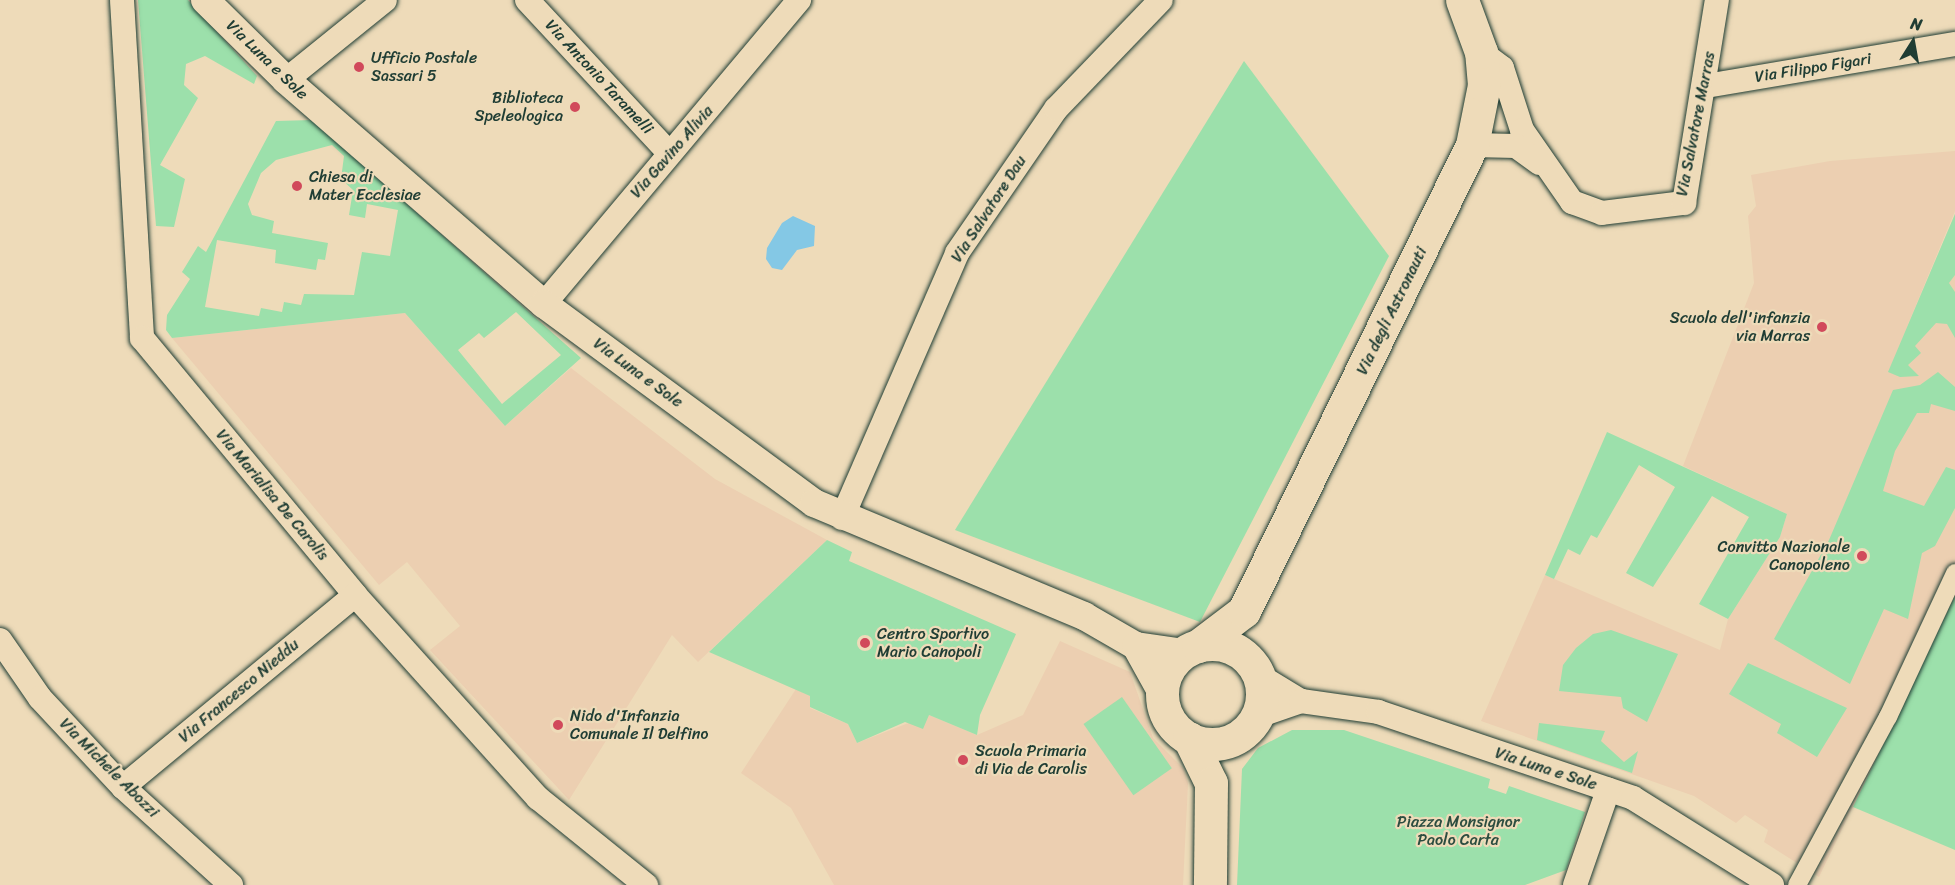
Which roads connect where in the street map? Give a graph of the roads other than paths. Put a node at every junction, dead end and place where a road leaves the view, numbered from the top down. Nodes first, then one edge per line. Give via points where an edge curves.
1 (122, 0) edge
2 (205, 0) edge
3 (385, 0) edge
4 (527, 0) edge
5 (799, 0) edge
6 (1161, 0) edge
7 (1462, 0) edge
8 (1717, 0) edge
9 (1955, 44) edge
10 (1481, 52) junction
11 (286, 80) junction
12 (1706, 86) junction
13 (1472, 145) junction
14 (669, 153) junction
15 (1547, 168) junction
16 (544, 304) junction
17 (842, 518) junction
18 (1955, 573) edge
19 (355, 595) junction
20 (1244, 611) junction
21 (0, 640) edge
22 (1136, 646) junction
23 (1191, 649) junction
24 (1253, 667) junction
25 (1162, 693) junction
26 (1300, 701) junction
27 (1258, 716) junction
28 (1190, 738) junction
29 (1234, 740) junction
30 (1211, 783) junction
31 (123, 787) junction
32 (1608, 790) junction
33 (231, 885) edge
34 (646, 885) edge
35 (1210, 885) edge
36 (1575, 885) edge
37 (1772, 885) edge
38 (1797, 885) edge

1 - 19 street, Via Marialisa De Carolis via 142,338
2 - 11 street, Via Luna e Sole
3 - 11 street
4 - 14 street, Via Antonio Taramelli
5 - 14 street, Via Gavino Alivia
6 - 17 street, Via Salvatore Dau via 1056,109 957,253
7 - 10 main road, Via degli Astronauti
8 - 12 street, Via Salvatore Marras
9 - 12 street, Via Filippo Figari
10 - 13 main road, Via degli Astronauti via 1483,107
10 - 15 street, Via Salvatore Marras via 1502,68 1522,130
11 - 16 street, Via Luna e Sole
12 - 15 street, Via Salvatore Marras via 1684,203 1602,213 1572,202
13 - 15 street, Via Salvatore Marras via 1516,146
13 - 20 main road, Via degli Astronauti
14 - 16 street, Via Gavino Alivia
16 - 17 street, Via Luna e Sole
17 - 22 street, Via Luna e Sole via 1084,616
18 - 38 street via 1888,717
19 - 31 street, Via Francesco Nieddu
19 - 34 street, Via Marialisa De Carolis via 538,798
20 - 23 main road, Via degli Astronauti
20 - 24 main road
21 - 31 street, Via Michele Abozzi via 40,698
22 - 23 street, Via Luna e Sole
22 - 25 street
23 - 24 main road via 1229,647
23 - 25 main road via 1173,663
24 - 26 street, Via Luna e Sole
24 - 27 main road via 1263,697
25 - 28 main road via 1171,723
26 - 27 street, Via Luna e Sole
26 - 32 street, Via Luna e Sole via 1378,712
27 - 29 main road
28 - 29 main road via 1211,745
28 - 30 main road
29 - 30 main road
30 - 35 main road
31 - 33 street, Via Michele Abozzi
32 - 36 street
32 - 37 street, Via Luna e Sole via 1633,798

